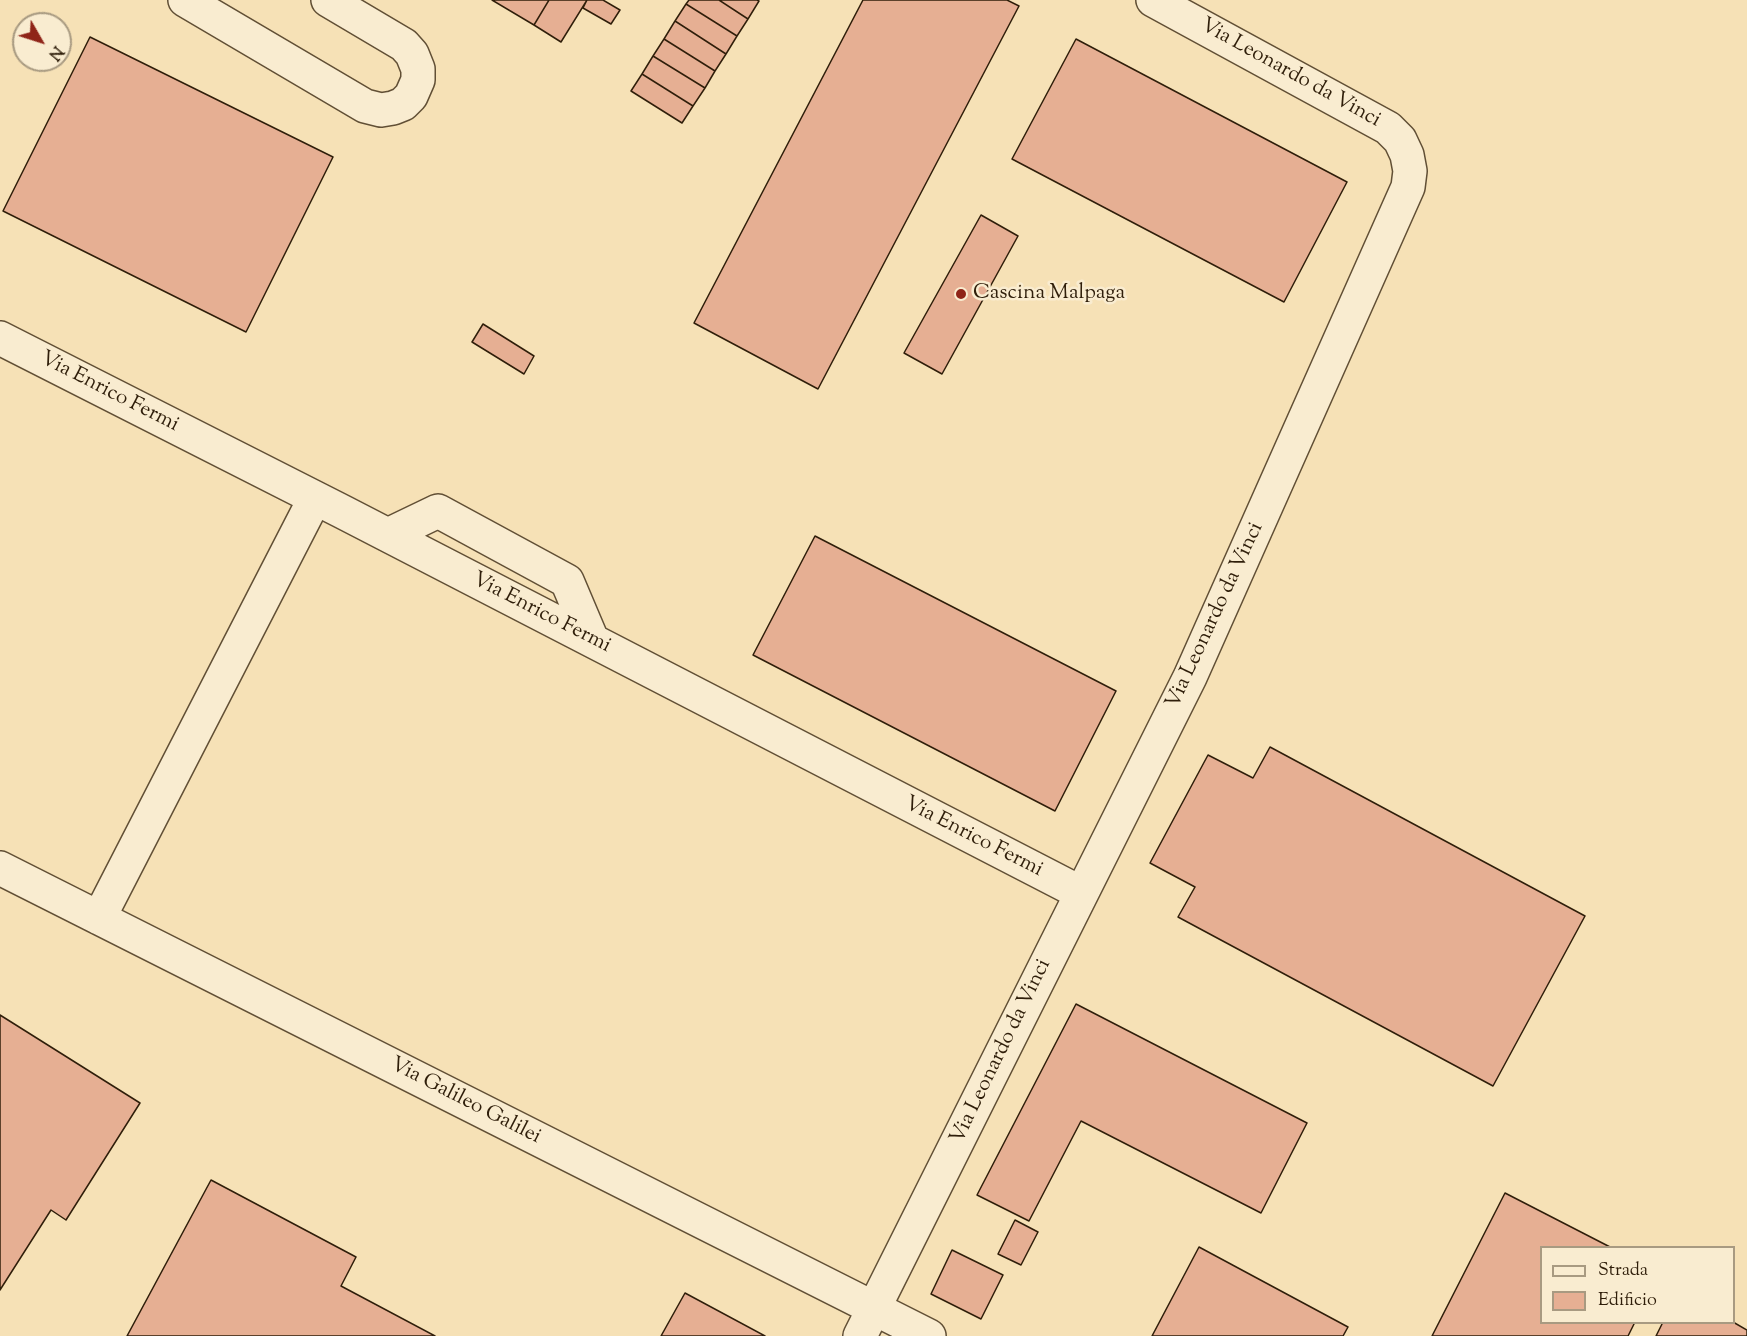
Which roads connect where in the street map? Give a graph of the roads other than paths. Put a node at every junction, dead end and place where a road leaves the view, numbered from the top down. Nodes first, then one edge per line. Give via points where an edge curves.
1 (185, 0) edge
2 (328, 0) edge
3 (1153, 0) edge
4 (0, 338) edge
5 (315, 498) junction
6 (388, 535) junction
7 (592, 640) junction
8 (0, 868) edge
9 (1081, 893) junction
10 (99, 918) junction
11 (875, 1308) junction
12 (860, 1336) edge
13 (929, 1336) edge

1 - 2 street via 365,106 381,110 403,104 418,80 412,54 399,42
3 - 9 street, Via Leonardo da Vinci via 1388,128 1405,150 1410,177 1190,677
4 - 5 street, Via Enrico Fermi
5 - 6 street, Via Enrico Fermi
5 - 10 street
6 - 7 street, Via Enrico Fermi
6 - 7 street via 438,511 567,580
7 - 9 street, Via Enrico Fermi
8 - 10 street, Via Galileo Galilei
9 - 11 street, Via Leonardo da Vinci
10 - 11 street, Via Galileo Galilei
11 - 12 street, Via Leonardo da Vinci
11 - 13 street, Via Galileo Galilei

